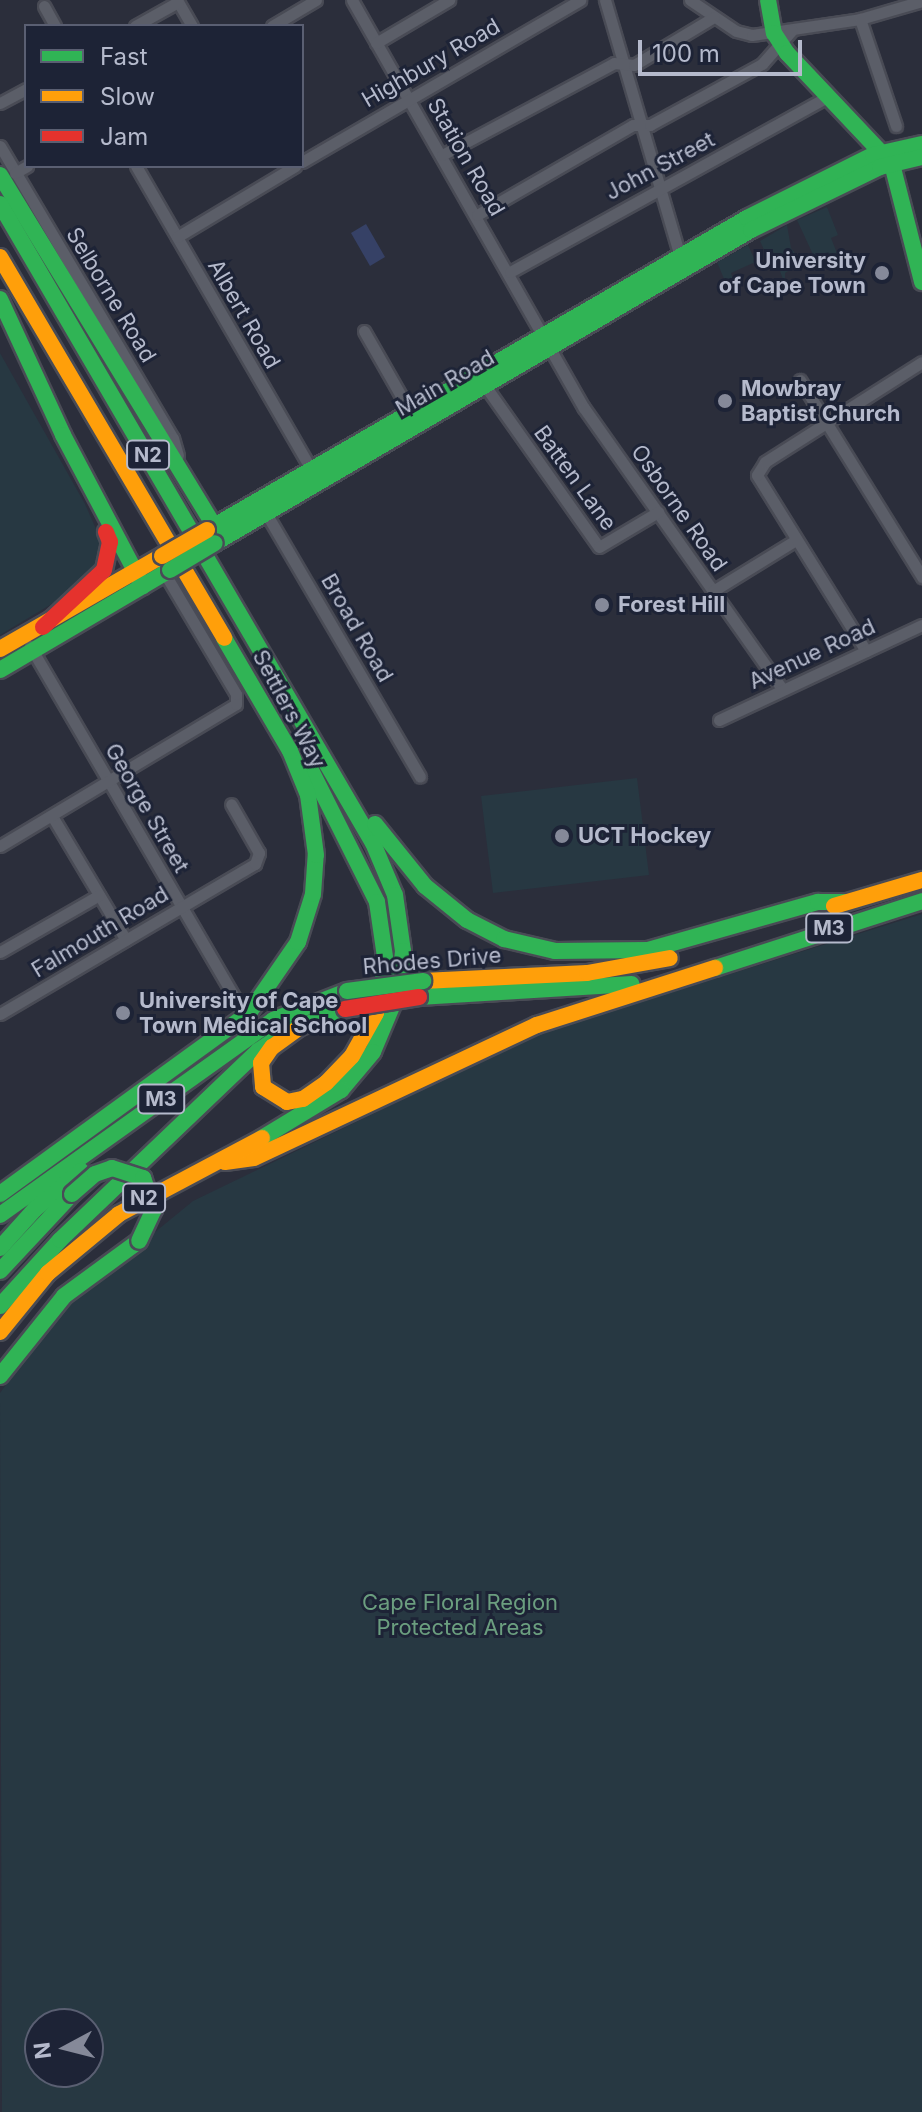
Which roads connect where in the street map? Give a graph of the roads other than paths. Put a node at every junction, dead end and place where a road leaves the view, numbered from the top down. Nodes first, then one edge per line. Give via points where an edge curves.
1 (316, 0) edge
2 (352, 0) edge
3 (449, 0) edge
4 (580, 0) edge
5 (605, 0) edge
6 (690, 0) edge
7 (768, 0) edge
8 (177, 1) edge
9 (922, 1) edge
10 (44, 6) dead end
11 (714, 17) junction
12 (860, 19) junction
13 (54, 24) edge
14 (138, 24) edge
15 (191, 24) edge
16 (275, 24) edge
17 (778, 39) junction
18 (376, 43) junction
19 (624, 64) junction
20 (24, 90) edge
21 (829, 96) junction
22 (409, 99) junction
23 (0, 103) edge
24 (641, 125) junction
25 (896, 126) dead end
26 (922, 144) edge
27 (0, 146) edge
28 (442, 155) junction
29 (922, 157) edge
30 (888, 158) junction
31 (304, 161) edge
32 (137, 168) edge
33 (278, 170) edge
34 (8, 174) edge
35 (659, 187) junction
36 (0, 204) edge
37 (477, 215) junction
38 (177, 237) junction
39 (0, 257) edge
40 (682, 261) junction
41 (510, 272) junction
42 (922, 282) edge
43 (0, 299) edge
44 (364, 331) dead end
45 (547, 341) junction
46 (922, 362) edge
47 (481, 380) junction
48 (800, 380) dead end
49 (414, 420) junction
50 (826, 424) junction
51 (315, 476) junction
52 (88, 483) junction
53 (262, 506) junction
54 (658, 512) junction
55 (215, 534) junction
56 (796, 540) junction
57 (163, 565) junction
58 (922, 577) edge
59 (139, 579) junction
60 (713, 591) junction
61 (65, 623) junction
62 (922, 625) edge
63 (43, 627) junction
64 (224, 631) junction
65 (29, 644) junction
66 (0, 649) edge
67 (866, 651) junction
68 (0, 670) edge
69 (782, 689) junction
70 (719, 720) dead end
71 (334, 776) junction
72 (420, 777) dead end
73 (109, 782) junction
74 (231, 804) dead end
75 (52, 816) junction
76 (0, 846) edge
77 (922, 880) edge
78 (99, 895) junction
79 (922, 901) edge
80 (845, 902) junction
81 (181, 907) junction
82 (126, 940) junction
83 (0, 952) edge
84 (698, 970) junction
85 (421, 989) junction
86 (235, 998) dead end
87 (301, 1008) junction
88 (0, 1014) edge
89 (300, 1027) junction
90 (177, 1129) junction
91 (209, 1165) junction
92 (0, 1194) edge
93 (0, 1215) edge
94 (0, 1248) edge
95 (0, 1271) edge
96 (0, 1289) edge
97 (0, 1306) edge
98 (0, 1332) edge
99 (0, 1376) edge

1 - 16 street
2 - 18 street, Station Road
3 - 18 street
4 - 22 street, Highbury Road
5 - 19 street
6 - 11 street
7 - 17 main road
8 - 14 street
8 - 15 street
9 - 12 street
10 - 13 street
11 - 17 street via 743,34
11 - 19 street via 634,65
12 - 17 street via 792,30
12 - 25 street
17 - 21 main road
17 - 24 street via 762,64 650,125
18 - 22 street, Station Road
19 - 24 street
19 - 28 street via 614,63
20 - 23 street
21 - 30 main road
21 - 35 street, John Street
22 - 28 street, Station Road
22 - 31 street, Highbury Road
24 - 35 street
24 - 37 street
26 - 30 main road, Main Road
27 - 34 street
28 - 37 street, Station Road
29 - 30 main road, Main Road
30 - 40 main road, Main Road via 817,181
30 - 42 main road
32 - 38 street, Albert Road
33 - 38 street
34 - 55 main road via 182,468
35 - 40 street
35 - 41 street, John Street
36 - 71 main road, Settlers Way / N2
37 - 41 street, Station Road
38 - 51 street, Albert Road
39 - 64 main road, Settlers Way / N2
40 - 45 main road, Main Road
41 - 45 street, Station Road
43 - 52 main road
44 - 49 street
45 - 47 main road, Main Road
45 - 54 street, Osborne Road via 584,408
46 - 50 street
47 - 49 main road, Main Road
47 - 54 street, Batten Lane via 599,547
48 - 50 street
49 - 51 main road, Main Road
50 - 56 street via 765,462 757,475
50 - 58 street
51 - 53 main road, Main Road
52 - 59 main road
52 - 63 main road via 110,542 109,558 91,585
53 - 55 main road, Main Road
53 - 72 street, Broad Road
54 - 60 street, Osborne Road
55 - 57 main road, Main Road, bridge
56 - 60 street
56 - 67 street
57 - 59 main road, Main Road
57 - 73 street via 236,694 236,704
59 - 61 main road, Main Road
60 - 69 street, Osborne Road
61 - 63 main road, Main Road
61 - 65 main road, Main Road
62 - 67 street, Avenue Road
63 - 65 main road, Main Road
64 - 89 main road via 257,676 305,760 372,890 384,929 385,980 369,1029 326,1083 303,1099 287,1102 263,1087 261,1063 272,1047
64 - 92 main road, Settlers Way / N2 via 308,795 315,880 298,942 269,991 238,1023
65 - 66 main road, Main Road
65 - 68 main road, Main Road
65 - 73 street, George Street
67 - 69 street, Avenue Road
69 - 70 street, Avenue Road
71 - 80 main road via 444,904 485,930 528,946 577,952 648,950 818,902
71 - 91 main road, Settlers Way / N2 via 382,859 395,895 403,951 394,1009 373,1052 341,1090 304,1116
73 - 75 street
73 - 81 street, George Street
74 - 81 street, Falmouth Road via 259,857
75 - 76 street
75 - 78 street
77 - 80 main road, Rhodes Drive / M3
78 - 82 street
78 - 83 street
79 - 84 main road, M3
80 - 85 main road, Rhodes Drive / M3 via 640,965
81 - 82 street, Falmouth Road
81 - 86 street, George Street
82 - 88 street, Falmouth Road
84 - 85 main road via 599,988
84 - 91 main road, M3 via 481,1047 254,1158
85 - 87 main road, Rhodes Drive / M3, bridge via 347,991
85 - 89 main road, bridge
87 - 93 main road, Rhodes Drive / M3 via 273,1020
87 - 94 main road via 67,1181
89 - 90 main road via 258,1051
90 - 96 main road via 68,1216
90 - 97 main road via 52,1248
91 - 98 main road, N2 via 150,1194 89,1236 48,1273
95 - 99 main road, bridge via 95,1174 112,1168 143,1178 154,1209 139,1241 64,1296

